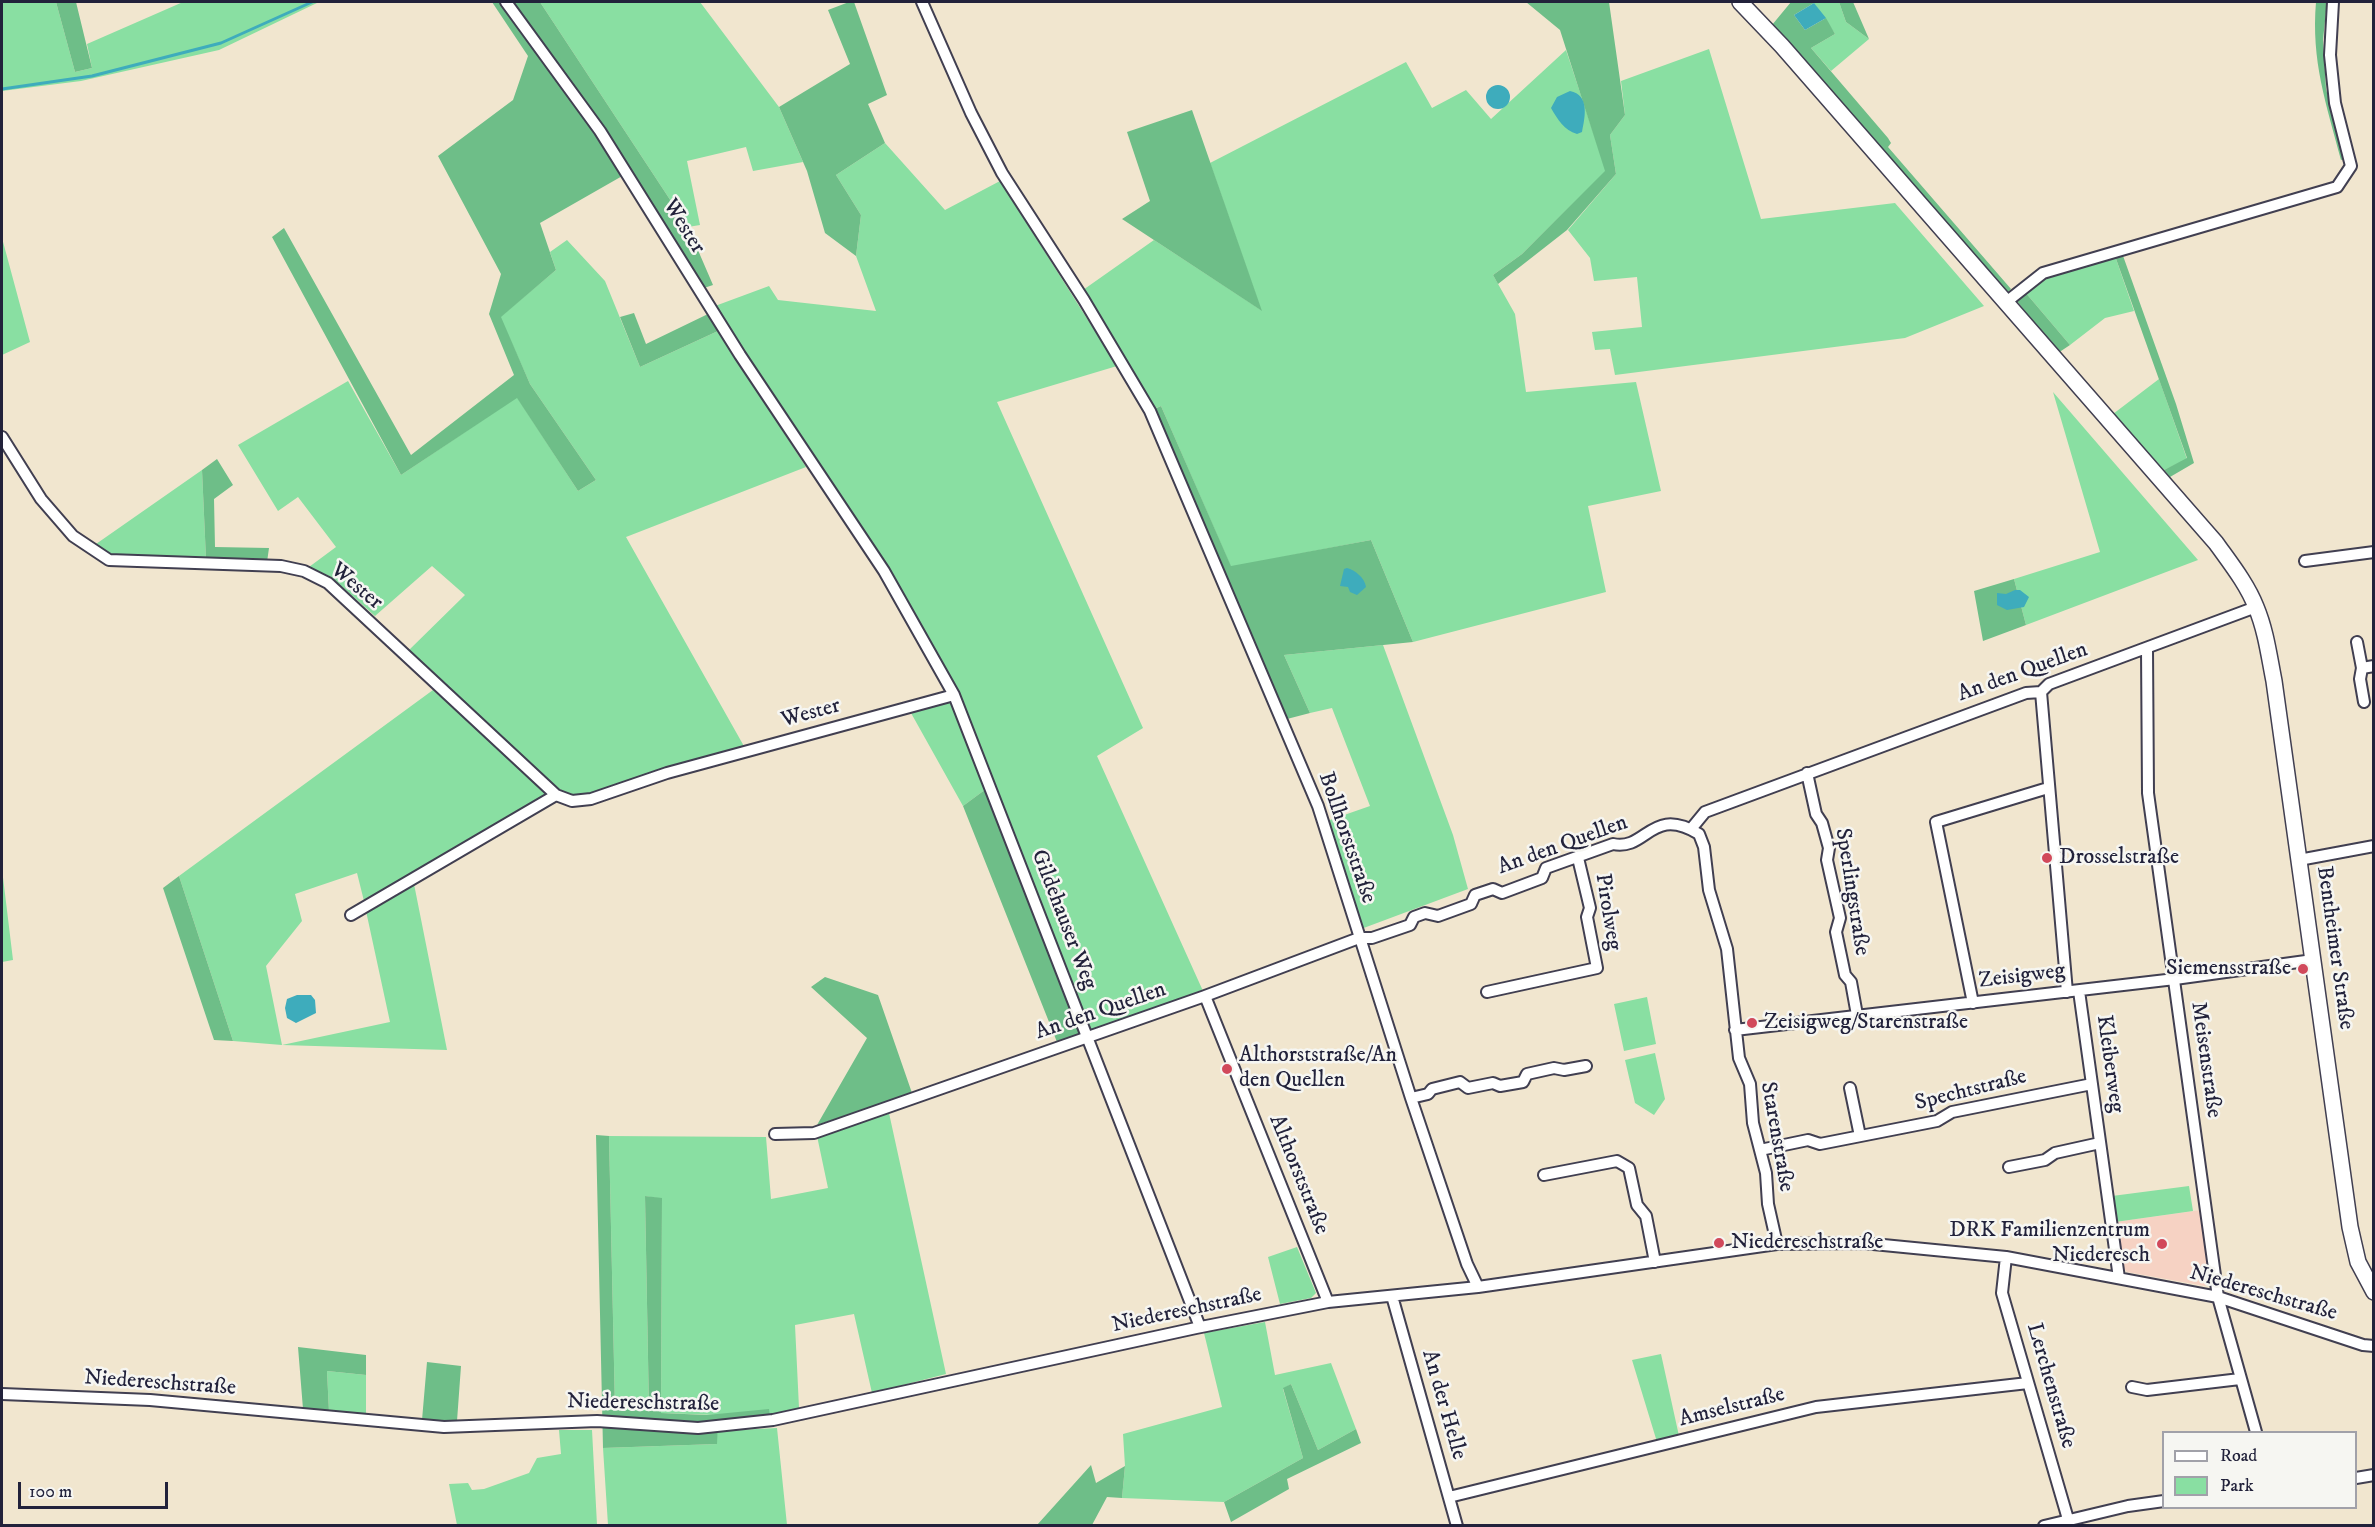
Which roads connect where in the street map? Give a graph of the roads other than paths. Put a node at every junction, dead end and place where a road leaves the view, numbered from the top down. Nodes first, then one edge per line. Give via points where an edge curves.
1 (506, 2) edge
2 (922, 2) edge
3 (1740, 2) edge
4 (2333, 2) edge
5 (2005, 303) junction
6 (2, 437) edge
7 (2373, 552) edge
8 (2305, 561) dead end
9 (2256, 607) junction
10 (2357, 642) dead end
11 (2147, 649) junction
12 (2373, 666) edge
13 (2362, 668) junction
14 (2041, 692) junction
15 (954, 695) junction
16 (2364, 702) dead end
17 (1807, 773) junction
18 (2048, 788) junction
19 (556, 795) junction
20 (1691, 829) junction
21 (2373, 846) edge
22 (1578, 858) junction
23 (2299, 860) junction
24 (351, 915) dead end
25 (1359, 938) junction
26 (2313, 960) junction
27 (2175, 979) junction
28 (2079, 990) junction
29 (1487, 992) dead end
30 (2067, 992) junction
31 (1205, 996) junction
32 (1973, 1003) junction
33 (1857, 1015) junction
34 (1734, 1030) junction
35 (1088, 1037) junction
36 (1586, 1066) dead end
37 (2092, 1084) junction
38 (1850, 1088) dead end
39 (1412, 1098) junction
40 (775, 1134) dead end
41 (1860, 1136) junction
42 (2100, 1143) junction
43 (1760, 1150) junction
44 (2009, 1167) dead end
45 (1544, 1175) dead end
46 (1777, 1244) junction
47 (2006, 1257) junction
48 (1654, 1262) junction
49 (2119, 1278) junction
50 (1478, 1287) junction
51 (2373, 1292) edge
52 (1392, 1296) junction
53 (2217, 1297) junction
54 (1328, 1302) junction
55 (1200, 1327) junction
56 (2373, 1346) edge
57 (2240, 1379) junction
58 (2028, 1383) junction
59 (2132, 1387) dead end
60 (2, 1394) edge
61 (2256, 1431) edge
62 (2373, 1475) edge
63 (2357, 1478) edge
64 (1449, 1497) junction
65 (2162, 1502) edge
66 (2069, 1523) edge
67 (1457, 1526) edge
68 (2044, 1526) edge

1 - 15 street, Wester via 600,131 740,355 884,571
2 - 25 street, Bollhorststraße via 1002,173 1084,300 1149,411 1318,806
3 - 5 main road, Bentheimer Straße
4 - 5 street via 2330,55 2335,103 2351,166 2337,187 2043,273
5 - 9 main road, Bentheimer Straße via 2216,543
6 - 19 street, Wester via 41,499 73,536 109,561 281,567 304,571 328,583
7 - 8 street
9 - 11 street, An den Quellen
9 - 23 main road, Bentheimer Straße via 2274,681
10 - 13 street
11 - 14 street, An den Quellen via 2049,684
11 - 27 street, Meisenstraße via 2148,793
12 - 13 street
13 - 16 street
14 - 17 street, An den Quellen via 2026,693
14 - 18 street
15 - 19 street, Wester via 667,773 591,799 572,801
15 - 35 street, Gildehauser Weg
17 - 20 street, An den Quellen via 1705,812
17 - 33 street, Sperlingstraße via 1829,848 1827,860 1840,918 1836,932
18 - 30 street
18 - 32 street via 1936,822
19 - 24 street
20 - 22 street, An den Quellen via 1663,825 1623,846 1613,844
20 - 34 street, Starenstraße via 1699,834 1704,847 1709,890 1727,949
21 - 23 street
22 - 25 street, An den Quellen via 1546,868 1542,878 1502,892 1493,889 1475,895 1471,903 1438,916 1425,913 1414,917 1410,925 1372,938
22 - 29 street, Pirolweg via 1590,908 1587,917 1597,968
23 - 26 main road, Bentheimer Straße
25 - 31 street, An den Quellen
25 - 39 street, Bollhorststraße
26 - 27 street, Zeisigweg
26 - 51 main road, Bentheimer Straße via 2350,1227 2358,1262
27 - 28 street, Zeisigweg
27 - 53 street, Meisenstraße
28 - 30 street, Zeisigweg
28 - 37 street, Kleiberweg
30 - 32 street, Zeisigweg
31 - 35 street, An den Quellen
31 - 54 street, Althorststraße
32 - 33 street, Zeisigweg
33 - 34 street, Zeisigweg
34 - 43 street, Starenstraße via 1739,1058 1750,1084
35 - 40 street, An den Quellen via 814,1133
35 - 55 street, Gildehauser Weg
36 - 39 street via 1527,1074 1523,1082 1500,1086 1493,1083 1468,1088 1460,1082
37 - 41 street, Spechtstraße via 1952,1112 1937,1121
37 - 42 street, Kleiberweg
38 - 41 street
39 - 50 street, Bollhorststraße
41 - 43 street, Spechtstraße via 1820,1144 1808,1140
42 - 44 street, Kleiberweg
42 - 49 street, Kleiberweg
43 - 46 street, Starenstraße
45 - 48 street via 1617,1161 1629,1168 1637,1204 1646,1216
46 - 47 street, Niedereschstraße via 1863,1243
46 - 48 street, Niedereschstraße
47 - 49 street, Niedereschstraße
47 - 58 street, Lerchenstraße via 2002,1293
48 - 50 street, Niedereschstraße
49 - 53 street, Niedereschstraße
50 - 52 street, Niedereschstraße
52 - 54 street, Niedereschstraße
52 - 64 street, An der Helle
53 - 56 street, Niedereschstraße
53 - 57 street, Meisenstraße
54 - 55 street, Niedereschstraße
55 - 60 street, Niedereschstraße via 773,1420 698,1428 597,1421 444,1427 150,1400
57 - 59 street via 2147,1390
57 - 61 street, Meisenstraße
58 - 64 street, Amselstraße via 1816,1407
58 - 66 street, Lerchenstraße
62 - 63 street
64 - 67 street, An der Helle
65 - 66 street via 2128,1506
66 - 68 street

